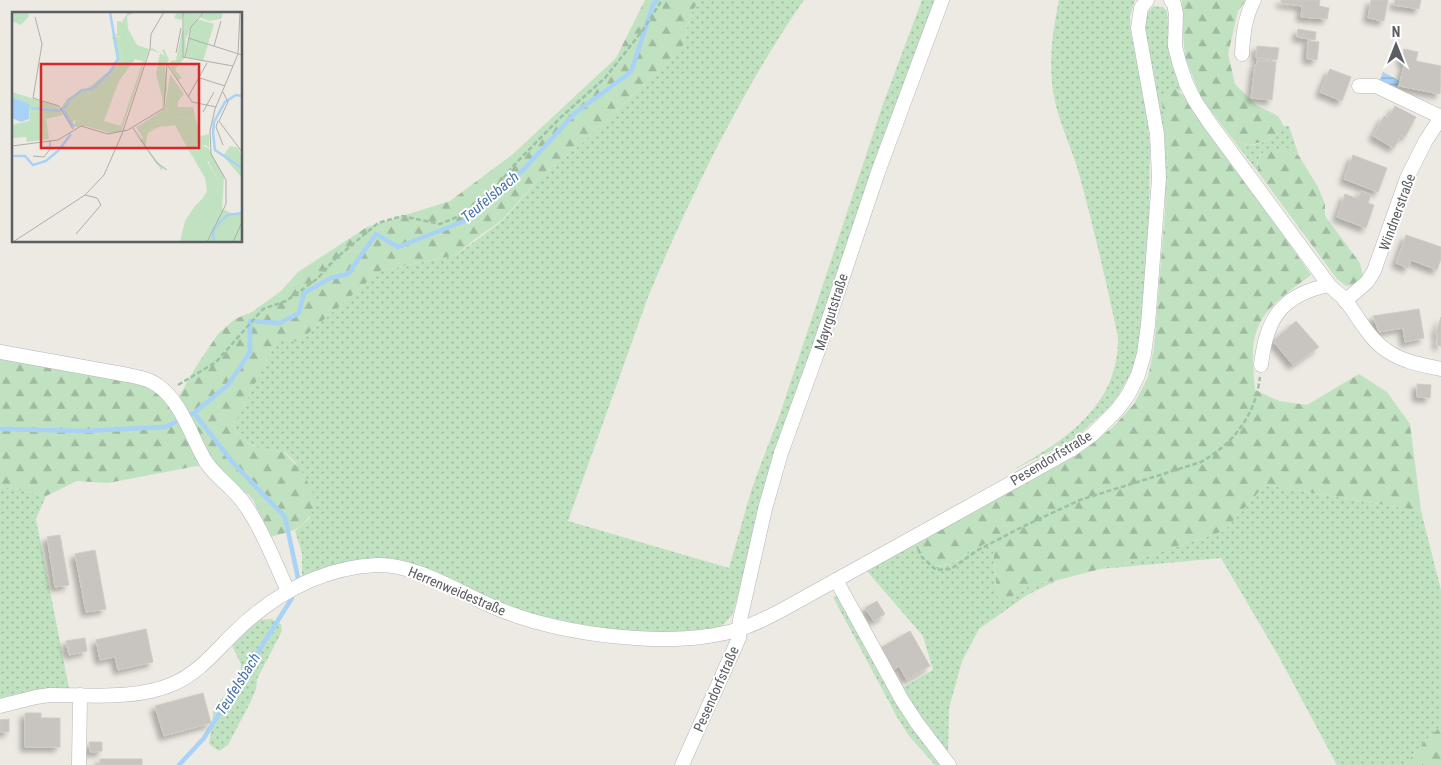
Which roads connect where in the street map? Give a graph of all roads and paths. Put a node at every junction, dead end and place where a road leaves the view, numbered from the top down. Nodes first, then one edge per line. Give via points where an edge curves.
1 (662, 0) edge
2 (942, 0) edge
3 (1147, 0) edge
4 (1171, 0) edge
5 (1254, 0) edge
6 (1242, 54) dead end
7 (1359, 86) dead end
8 (1441, 117) edge
9 (1329, 284) junction
10 (1345, 301) junction
11 (0, 352) edge
12 (1261, 365) joint
13 (1441, 369) edge
14 (166, 392) junction
15 (913, 537) junction
16 (836, 580) junction
17 (288, 591) junction
18 (740, 629) junction
19 (80, 695) junction
20 (0, 706) edge
21 (79, 765) edge
22 (682, 765) edge
23 (949, 765) edge

1 - 14 path via 605,78 513,166 479,208 440,224 402,216 378,223 335,259 318,279 286,301 263,309 216,362
2 - 18 street, Mayrgutstraße via 881,163 779,460 764,509
3 - 15 street, Pesendorfstraße via 1141,8 1138,28 1157,134 1159,178 1148,325 1138,374 1117,410 1071,450
4 - 9 street via 1176,14 1179,62 1195,101
5 - 6 street via 1244,27
7 - 8 street, Windnerstraße via 1376,86
8 - 10 street, Windnerstraße via 1408,178 1374,271 1367,282
9 - 10 street
9 - 12 street via 1305,292 1284,305 1269,327
10 - 13 street via 1387,351 1418,364
11 - 14 street via 128,375 144,379
12 - 15 path via 1254,401 1245,422 1218,452 1201,462 1080,500 978,550 951,569 936,570 922,557
14 - 17 street via 206,462 251,513
15 - 16 street, Pesendorfstraße
16 - 18 street, Pesendorfstraße
16 - 23 street via 902,700
17 - 18 street, Herrenweidestraße via 342,570 398,566 532,621 568,629 638,638 707,636
17 - 19 street, Herrenweidestraße via 257,612 203,664 174,684 134,694
18 - 22 street, Pesendorfstraße via 736,646
19 - 20 street, Herrenweidestraße via 36,697
19 - 21 street

